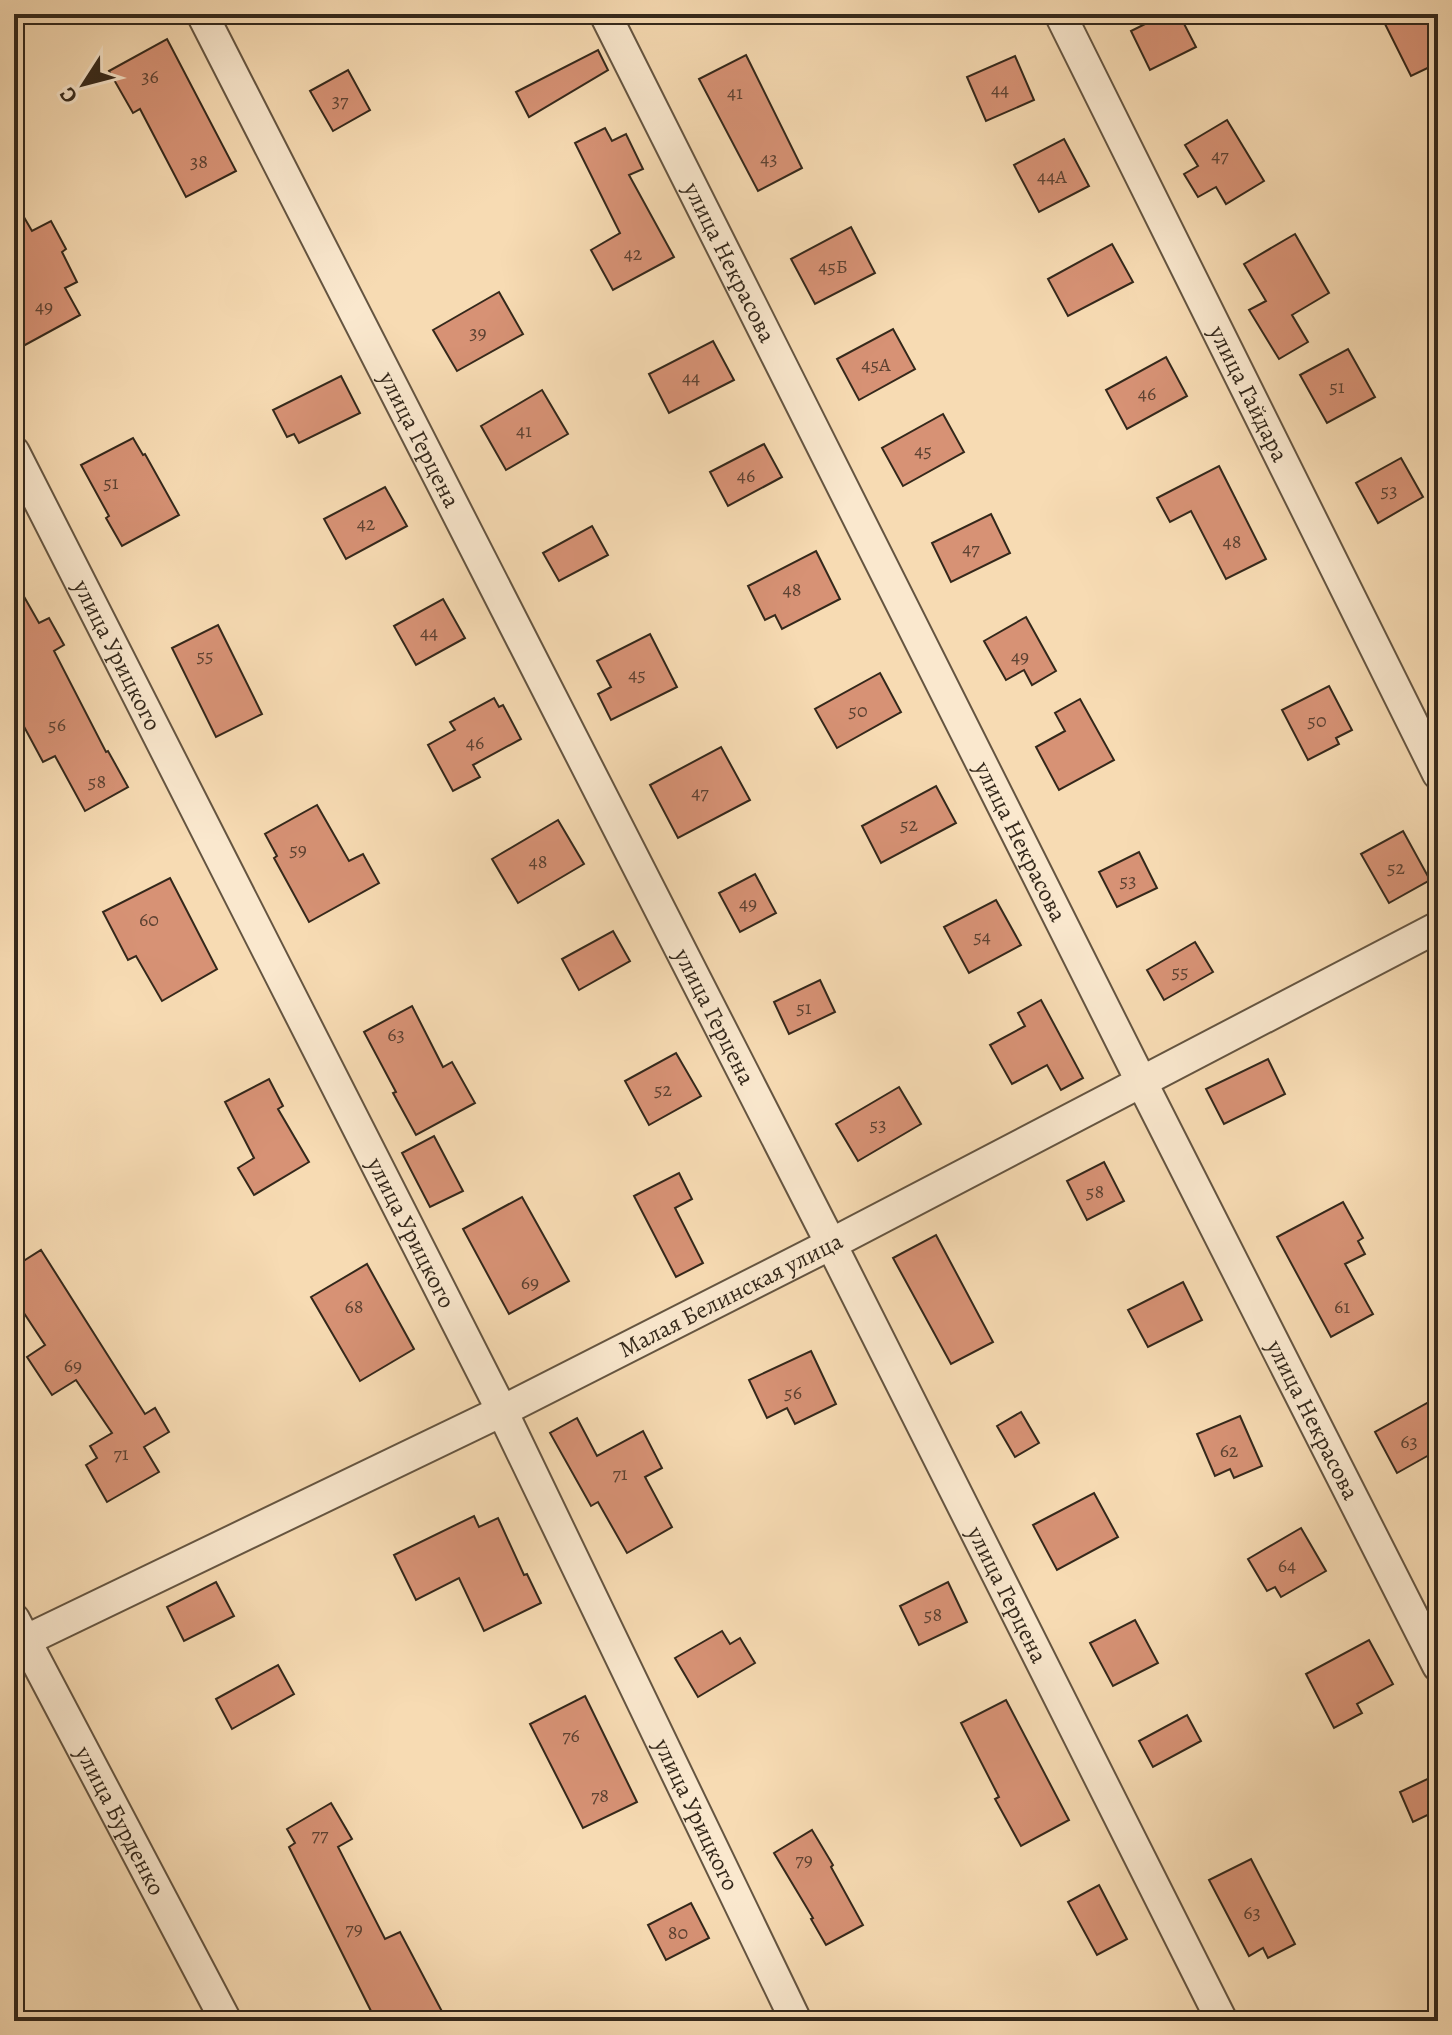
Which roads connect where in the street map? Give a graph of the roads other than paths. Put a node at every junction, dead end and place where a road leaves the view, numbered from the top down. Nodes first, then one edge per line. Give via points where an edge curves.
1 (202, 14) edge
2 (605, 14) edge
3 (1060, 14) edge
4 (14, 452) edge
5 (1438, 774) edge
6 (1438, 927) edge
7 (1141, 1081) junction
8 (831, 1244) junction
9 (502, 1411) junction
10 (18, 1635) edge
11 (1438, 1666) edge
12 (226, 2021) edge
13 (796, 2021) edge
14 (1222, 2021) edge

1 - 8 street, улица Герцена
2 - 7 street, улица Некрасова
3 - 5 street, улица Гайдара
4 - 9 street, улица Урицкого
6 - 7 street, Малая Белинская улица
7 - 8 street, Малая Белинская улица
7 - 11 street, улица Некрасова
8 - 9 street, Малая Белинская улица
8 - 14 street, улица Герцена
9 - 10 street, Малая Белинская улица
9 - 13 street, улица Урицкого
10 - 12 street, улица Бурденко

